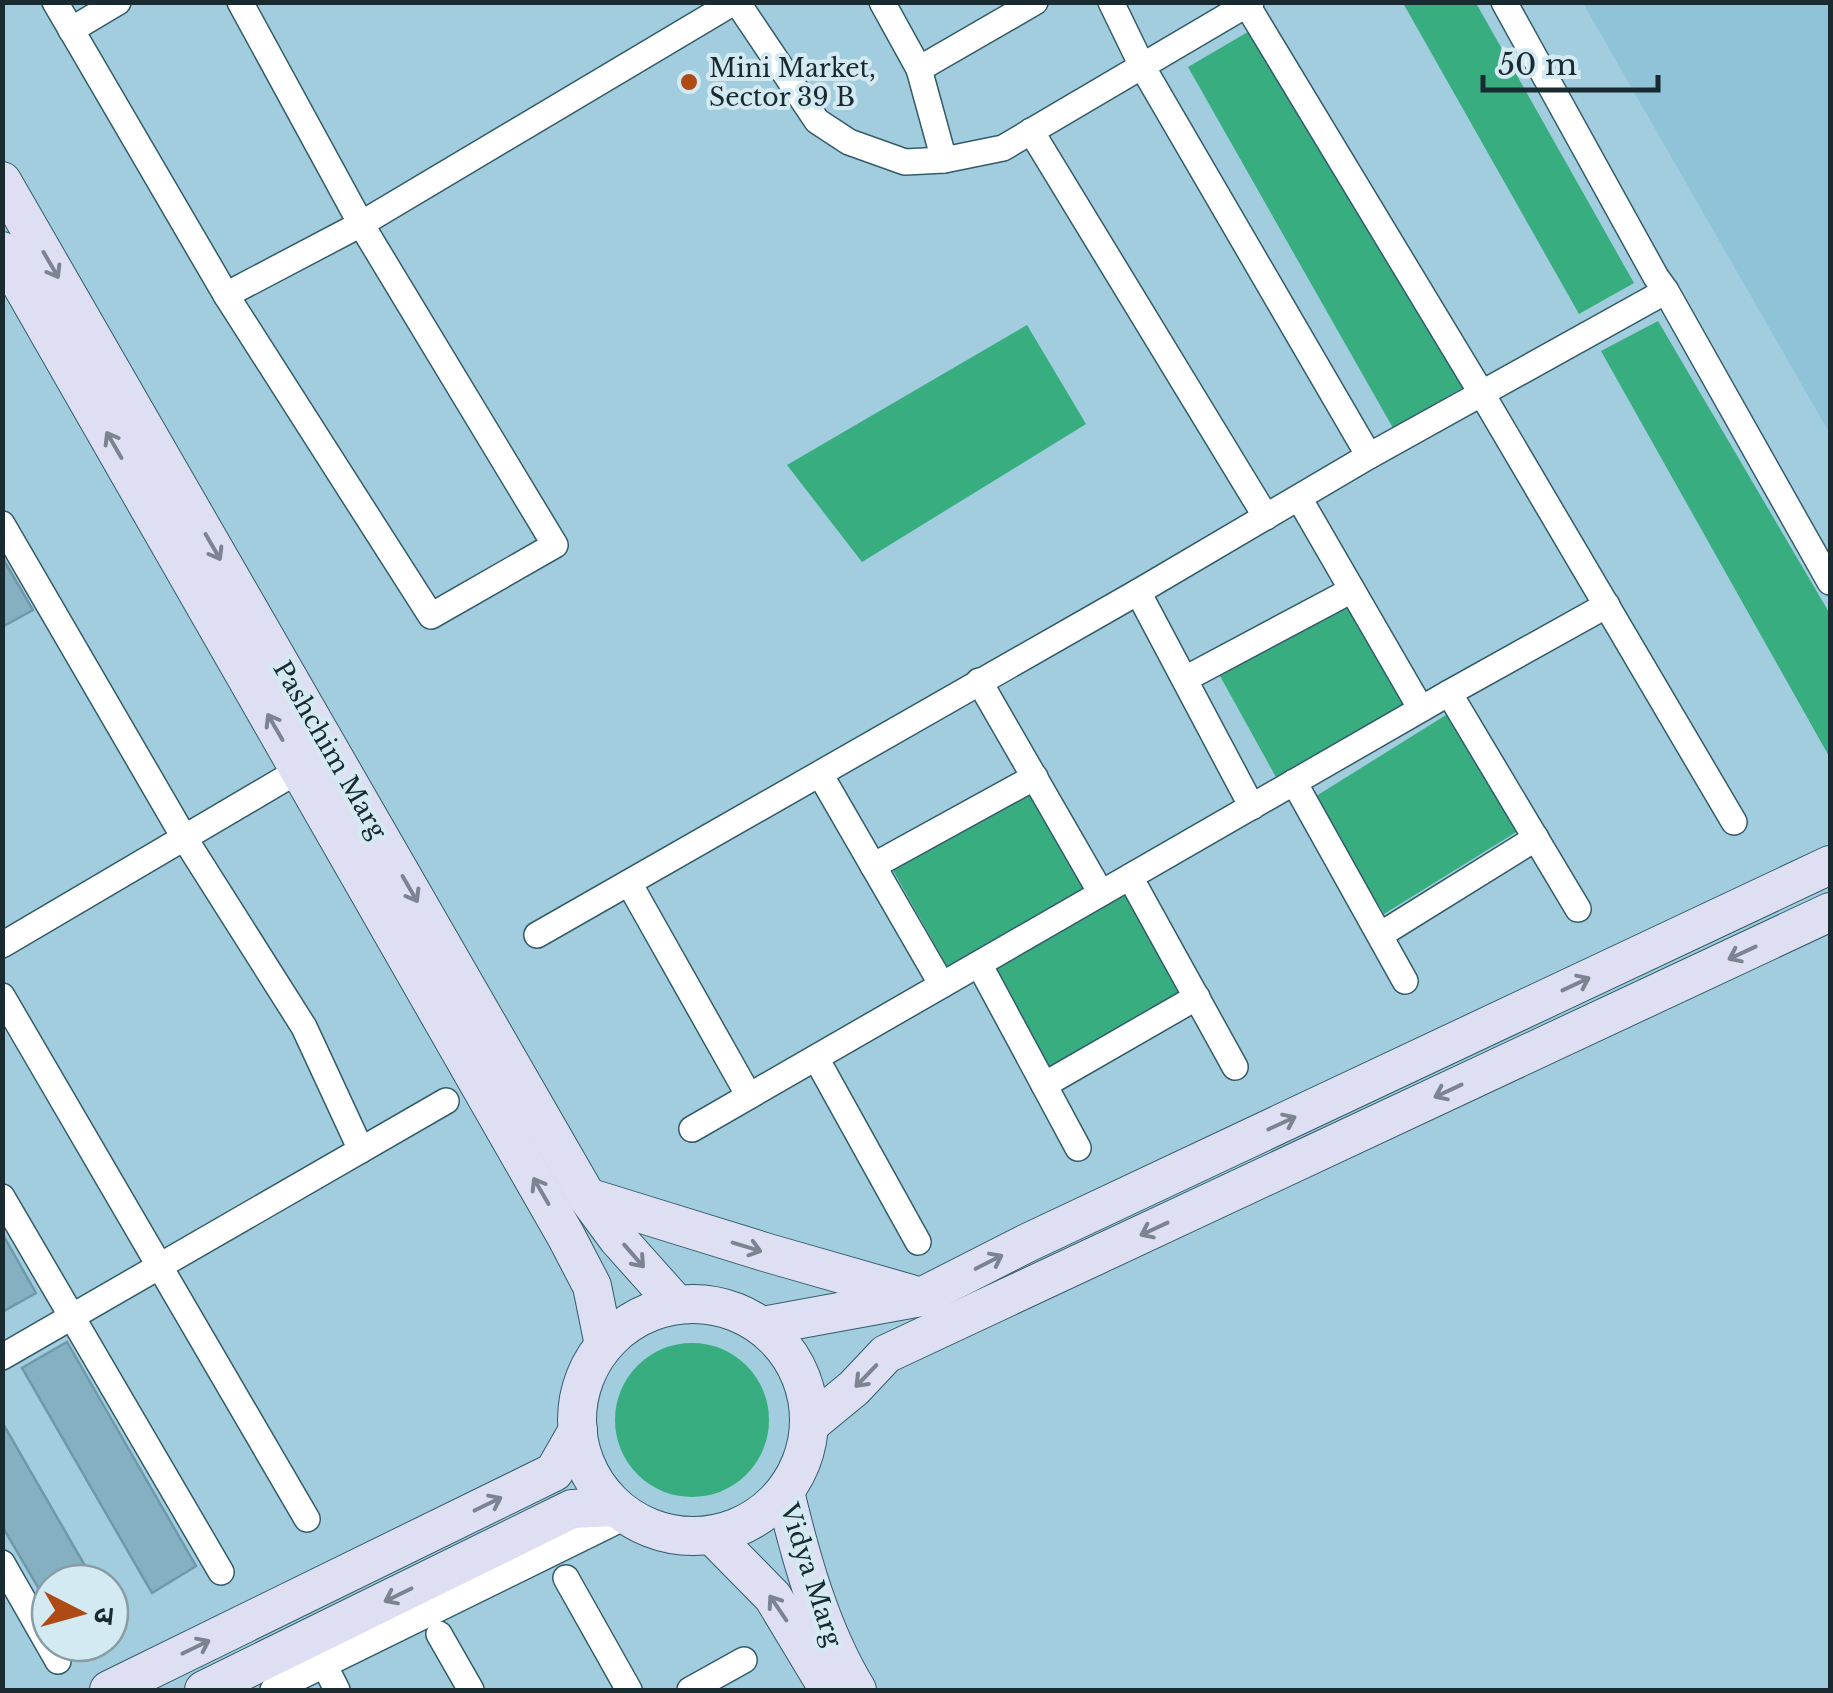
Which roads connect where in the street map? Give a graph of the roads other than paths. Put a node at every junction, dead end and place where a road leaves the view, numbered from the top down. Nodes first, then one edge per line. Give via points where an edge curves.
1 (55, 2) edge
2 (118, 2) edge
3 (240, 2) edge
4 (736, 2) edge
5 (882, 2) edge
6 (1111, 2) edge
7 (1504, 2) edge
8 (1032, 3) edge
9 (1248, 4) edge
10 (71, 30) junction
11 (1142, 66) junction
12 (919, 69) junction
13 (1031, 131) junction
14 (944, 160) junction
15 (2, 180) edge
16 (360, 224) junction
17 (2, 251) edge
18 (1666, 291) junction
19 (226, 295) junction
20 (1482, 394) junction
21 (1369, 456) junction
22 (1299, 498) junction
23 (1266, 517) junction
24 (2, 524) edge
25 (1830, 582) edge
26 (1352, 590) junction
27 (1138, 592) junction
28 (1608, 605) junction
29 (1185, 679) junction
30 (980, 681) junction
31 (1449, 693) junction
32 (1421, 709) junction
33 (820, 774) junction
34 (1035, 777) junction
35 (284, 779) dead end
36 (1294, 782) junction
37 (1252, 806) junction
38 (1734, 822) dead end
39 (1536, 838) junction
40 (185, 839) junction
41 (1830, 865) edge
42 (874, 866) junction
43 (1130, 876) junction
44 (629, 883) junction
45 (1101, 893) junction
46 (1578, 909) dead end
47 (1830, 912) edge
48 (537, 936) dead end
49 (1380, 936) junction
50 (4, 943) edge
51 (978, 964) junction
52 (1406, 981) dead end
53 (942, 986) junction
54 (2, 996) edge
55 (1197, 998) junction
56 (816, 1058) junction
57 (1236, 1067) dead end
58 (1044, 1085) junction
59 (749, 1096) junction
60 (446, 1101) dead end
61 (692, 1129) dead end
62 (1078, 1148) dead end
63 (361, 1150) junction
64 (2, 1197) edge
65 (587, 1197) junction
66 (918, 1242) dead end
67 (160, 1266) junction
68 (921, 1296) junction
69 (676, 1304) junction
70 (72, 1317) junction
71 (762, 1326) junction
72 (604, 1345) junction
73 (2, 1357) edge
74 (809, 1425) junction
75 (578, 1430) junction
76 (785, 1492) junction
77 (622, 1511) junction
78 (307, 1518) dead end
79 (712, 1535) junction
80 (2, 1563) edge
81 (221, 1572) dead end
82 (566, 1578) dead end
83 (12, 1600) edge
84 (30, 1624) edge
85 (439, 1634) dead end
86 (744, 1660) dead end
87 (841, 1680) edge
88 (109, 1690) edge
89 (204, 1690) edge
90 (273, 1690) edge
91 (471, 1690) edge
92 (629, 1690) edge
93 (690, 1690) edge

1 - 10 street
2 - 10 street
3 - 16 street
4 - 14 street via 816,121 848,142 905,162
4 - 16 street
5 - 12 street
6 - 11 street
7 - 18 street
8 - 12 street
9 - 11 street
9 - 20 street
10 - 19 street
11 - 13 street
11 - 21 street
12 - 14 street
13 - 14 street via 1003,148
13 - 23 street
15 -> 65 main road, Pashchim Marg
16 - 19 street
16 - 19 street via 555,545 430,616
72 -> 17 main road, Pashchim Marg via 592,1286 566,1236
18 - 20 street
18 - 25 street
20 - 21 street
20 - 28 street
21 - 22 street
22 - 23 street
22 - 26 street
23 - 27 street
24 - 40 street
26 - 29 street
26 - 32 street
27 - 29 street
27 - 30 street
28 - 31 street
28 - 38 street
29 - 37 street
30 - 33 street
30 - 34 street
31 - 32 street
31 - 39 street
32 - 36 street
33 - 42 street
33 - 44 street
34 - 42 street
34 - 45 street
35 - 40 street
36 - 37 street
36 - 49 street
37 - 43 street
39 - 46 street
39 - 49 street
40 - 50 street
40 - 63 street via 304,1027
68 -> 41 main road
42 - 53 street
43 - 45 street
43 - 55 street
44 - 48 street
44 - 59 street
45 - 51 street
47 -> 74 main road via 886,1354
49 - 52 street
51 - 53 street
51 - 58 street
53 - 56 street
54 - 67 street
55 - 57 street
55 - 58 street
56 - 59 street
56 - 66 street
58 - 62 street
59 - 61 street
60 - 63 street
63 - 67 street
64 - 70 street
65 -> 68 main road
65 -> 69 main road, Pashchim Marg
67 - 70 street
67 - 78 street
68 - 71 main road
69 - 71 main road, Vidya Marg via 706,1304
69 - 72 main road, Vidya Marg via 625,1326
70 - 73 street
70 - 81 street
71 - 74 main road, Vidya Marg via 788,1353 805,1387
72 - 75 main road, Vidya Marg via 586,1376
74 - 76 main road, Vidya Marg via 798,1471
75 - 77 main road, Vidya Marg via 597,1485
88 -> 75 main road via 554,1472
76 - 79 main road, Vidya Marg via 752,1520
76 - 87 main road, Vidya Marg
77 - 79 main road, Vidya Marg via 671,1534
77 -> 89 main road via 572,1509
77 - 90 street
87 -> 79 main road
80 - 83 street
82 - 92 street
83 - 84 street
85 - 91 street
86 - 93 street

